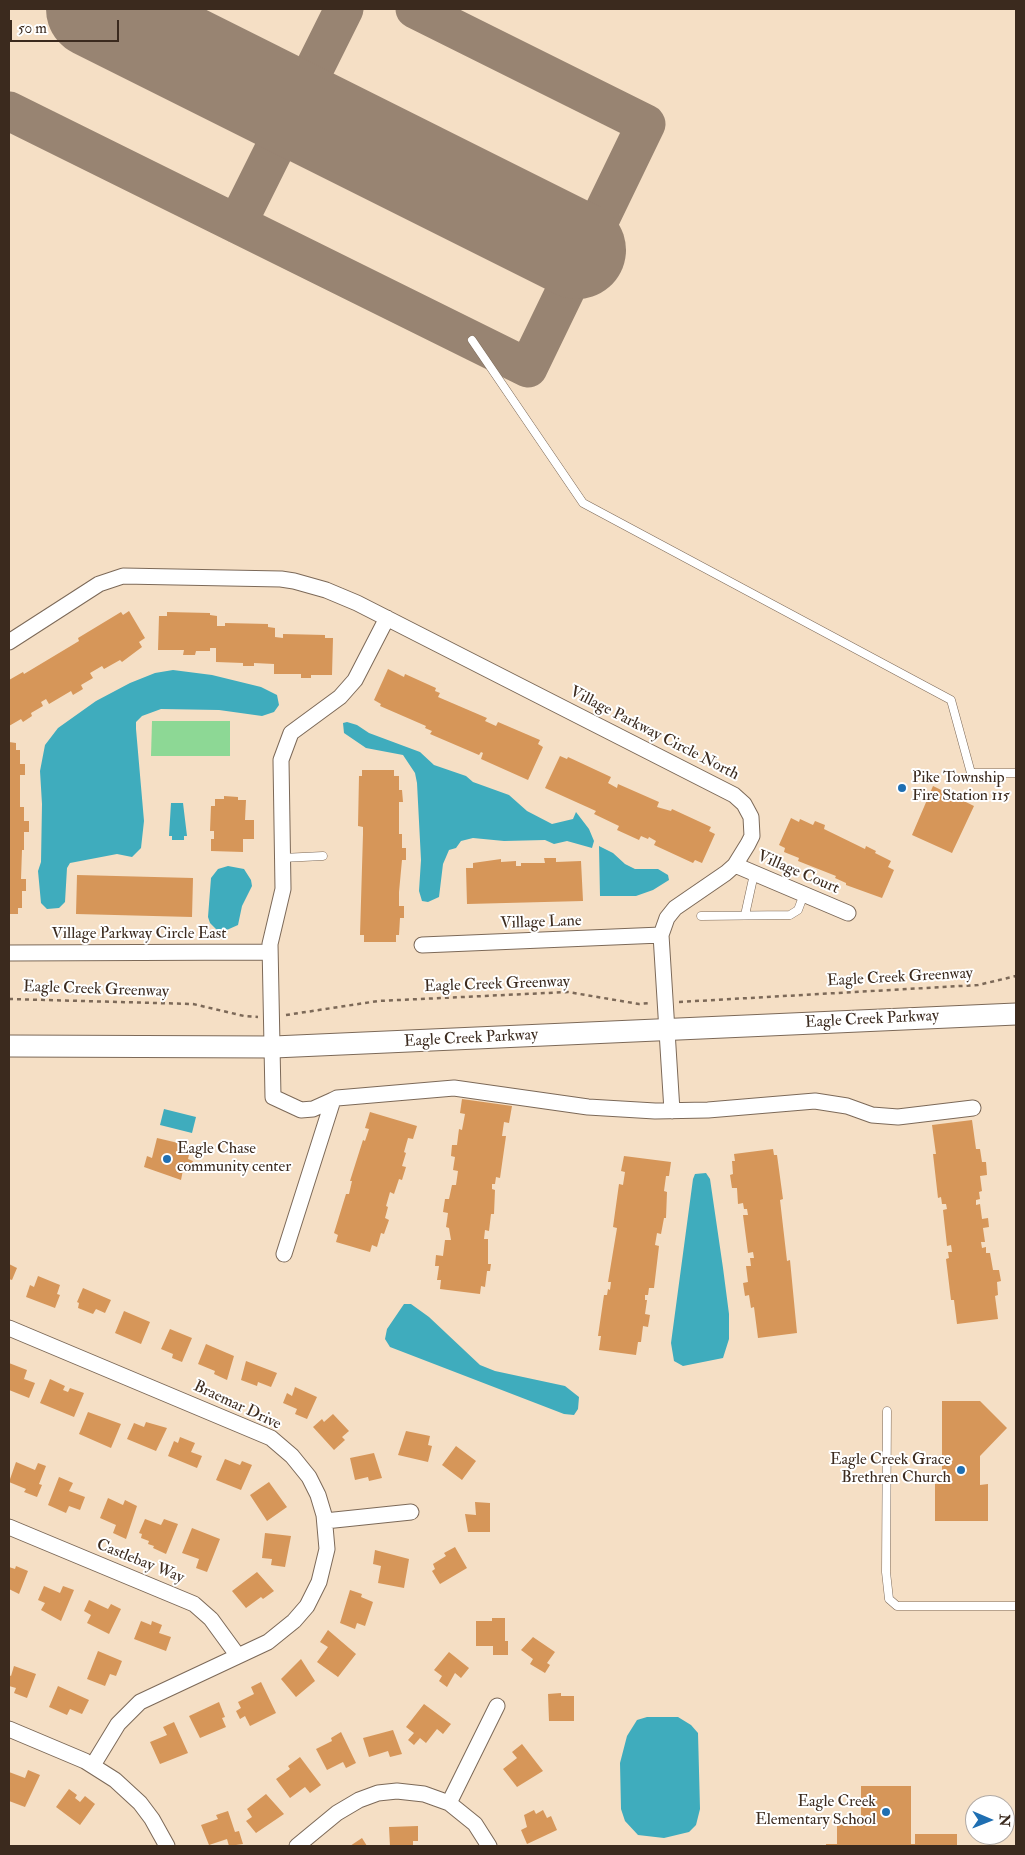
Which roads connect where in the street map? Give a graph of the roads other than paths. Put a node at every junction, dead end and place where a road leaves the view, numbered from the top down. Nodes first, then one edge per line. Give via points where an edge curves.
1 (472, 340) dead end
2 (387, 618) junction
3 (9, 642) edge
4 (1016, 773) edge
5 (323, 856) dead end
6 (282, 858) junction
7 (735, 865) junction
8 (754, 874) junction
9 (804, 894) junction
10 (848, 913) dead end
11 (745, 915) junction
12 (701, 916) dead end
13 (662, 935) junction
14 (422, 945) dead end
15 (270, 952) junction
16 (9, 954) edge
17 (1016, 1014) edge
18 (668, 1029) junction
19 (9, 1046) edge
20 (274, 1047) junction
21 (333, 1100) junction
22 (973, 1108) dead end
23 (672, 1112) junction
24 (284, 1254) dead end
25 (9, 1328) edge
26 (887, 1411) dead end
27 (411, 1512) dead end
28 (325, 1522) junction
29 (9, 1527) edge
30 (1016, 1606) edge
31 (238, 1656) junction
32 (497, 1706) dead end
33 (9, 1729) edge
34 (93, 1765) junction
35 (449, 1803) junction
36 (167, 1846) edge
37 (297, 1846) edge
38 (489, 1846) edge

1 - 4 lane via 583,503 951,700 971,773
2 - 3 street, Village Parkway Circle North via 333,592 281,579 134,575 99,584
2 - 6 street via 355,680 340,697 298,727 284,746 281,760
2 - 7 street, Village Parkway Circle North via 734,795 747,809 752,822 751,839
5 - 6 lane
6 - 15 street via 283,889
7 - 8 street, Village Court
7 - 13 street, Village Parkway Circle North via 675,908 667,918
8 - 9 street, Village Court
8 - 11 lane
9 - 10 street, Village Court
9 - 11 lane via 798,910 790,915
11 - 12 lane
13 - 14 street, Village Lane
13 - 18 street, Village Parkway Circle North
15 - 16 street, Village Parkway Circle East
15 - 20 street
17 - 18 main road, Eagle Creek Parkway
18 - 20 main road, Eagle Creek Parkway
18 - 23 street
19 - 20 main road, Eagle Creek Parkway
20 - 21 street via 273,1097 301,1110
21 - 23 street via 454,1088 588,1107
21 - 24 street
22 - 23 street via 894,1117 872,1115 833,1103 803,1101
25 - 28 street, Braemar Drive via 271,1438 309,1477
26 - 30 lane via 886,1572 889,1599 897,1606
27 - 28 street
28 - 31 street, Braemar Drive via 327,1548 323,1569 307,1606 274,1639
29 - 31 street, Castlebay Way via 194,1604 211,1619
31 - 34 street, Braemar Drive via 140,1702 118,1724
32 - 35 street
33 - 34 street
34 - 36 street via 140,1803
35 - 37 street via 411,1791 378,1793 348,1806
35 - 38 street via 474,1824

